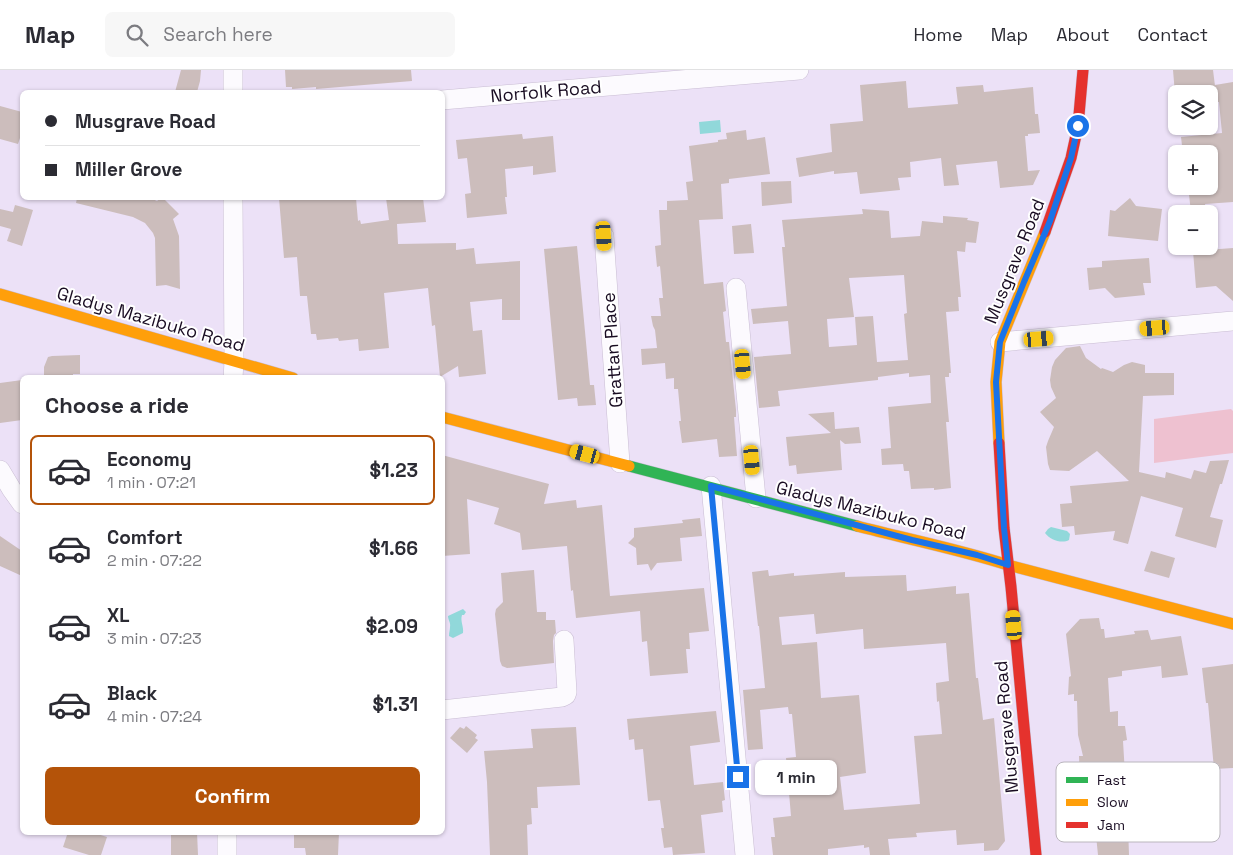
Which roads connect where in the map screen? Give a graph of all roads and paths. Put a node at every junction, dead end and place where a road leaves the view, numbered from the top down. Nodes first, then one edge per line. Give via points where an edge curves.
1 (233, 70) edge
2 (799, 70) edge
3 (1083, 70) edge
4 (233, 90) edge
5 (445, 100) edge
6 (233, 200) edge
7 (604, 236) dead end
8 (736, 288) dead end
9 (0, 294) edge
10 (1233, 321) edge
11 (1000, 342) junction
12 (234, 370) edge
13 (271, 375) edge
14 (445, 418) edge
15 (620, 463) junction
16 (0, 470) edge
17 (711, 486) junction
18 (756, 498) junction
19 (20, 501) edge
20 (1008, 565) junction
21 (1233, 624) edge
22 (564, 640) dead end
23 (445, 710) edge
24 (227, 835) edge
25 (227, 855) edge
26 (745, 855) edge
27 (1036, 855) edge

1 - 4 street
2 - 5 street, Norfolk Road
3 - 11 street, Musgrave Road via 1078,126 1071,158 1050,221
6 - 12 street
7 - 15 street, Grattan Place
8 - 18 street
9 - 12 street, Gladys Mazibuko Road via 90,319
10 - 11 street
11 - 20 street, Musgrave Road via 996,382
12 - 13 street, Gladys Mazibuko Road
14 - 15 street, Gladys Mazibuko Road
15 - 17 street, Gladys Mazibuko Road
16 - 19 street
17 - 18 street, Gladys Mazibuko Road
17 - 26 street
18 - 20 street, Gladys Mazibuko Road
20 - 21 street, Gladys Mazibuko Road
20 - 27 street, Musgrave Road
22 - 23 street via 566,695
24 - 25 street

